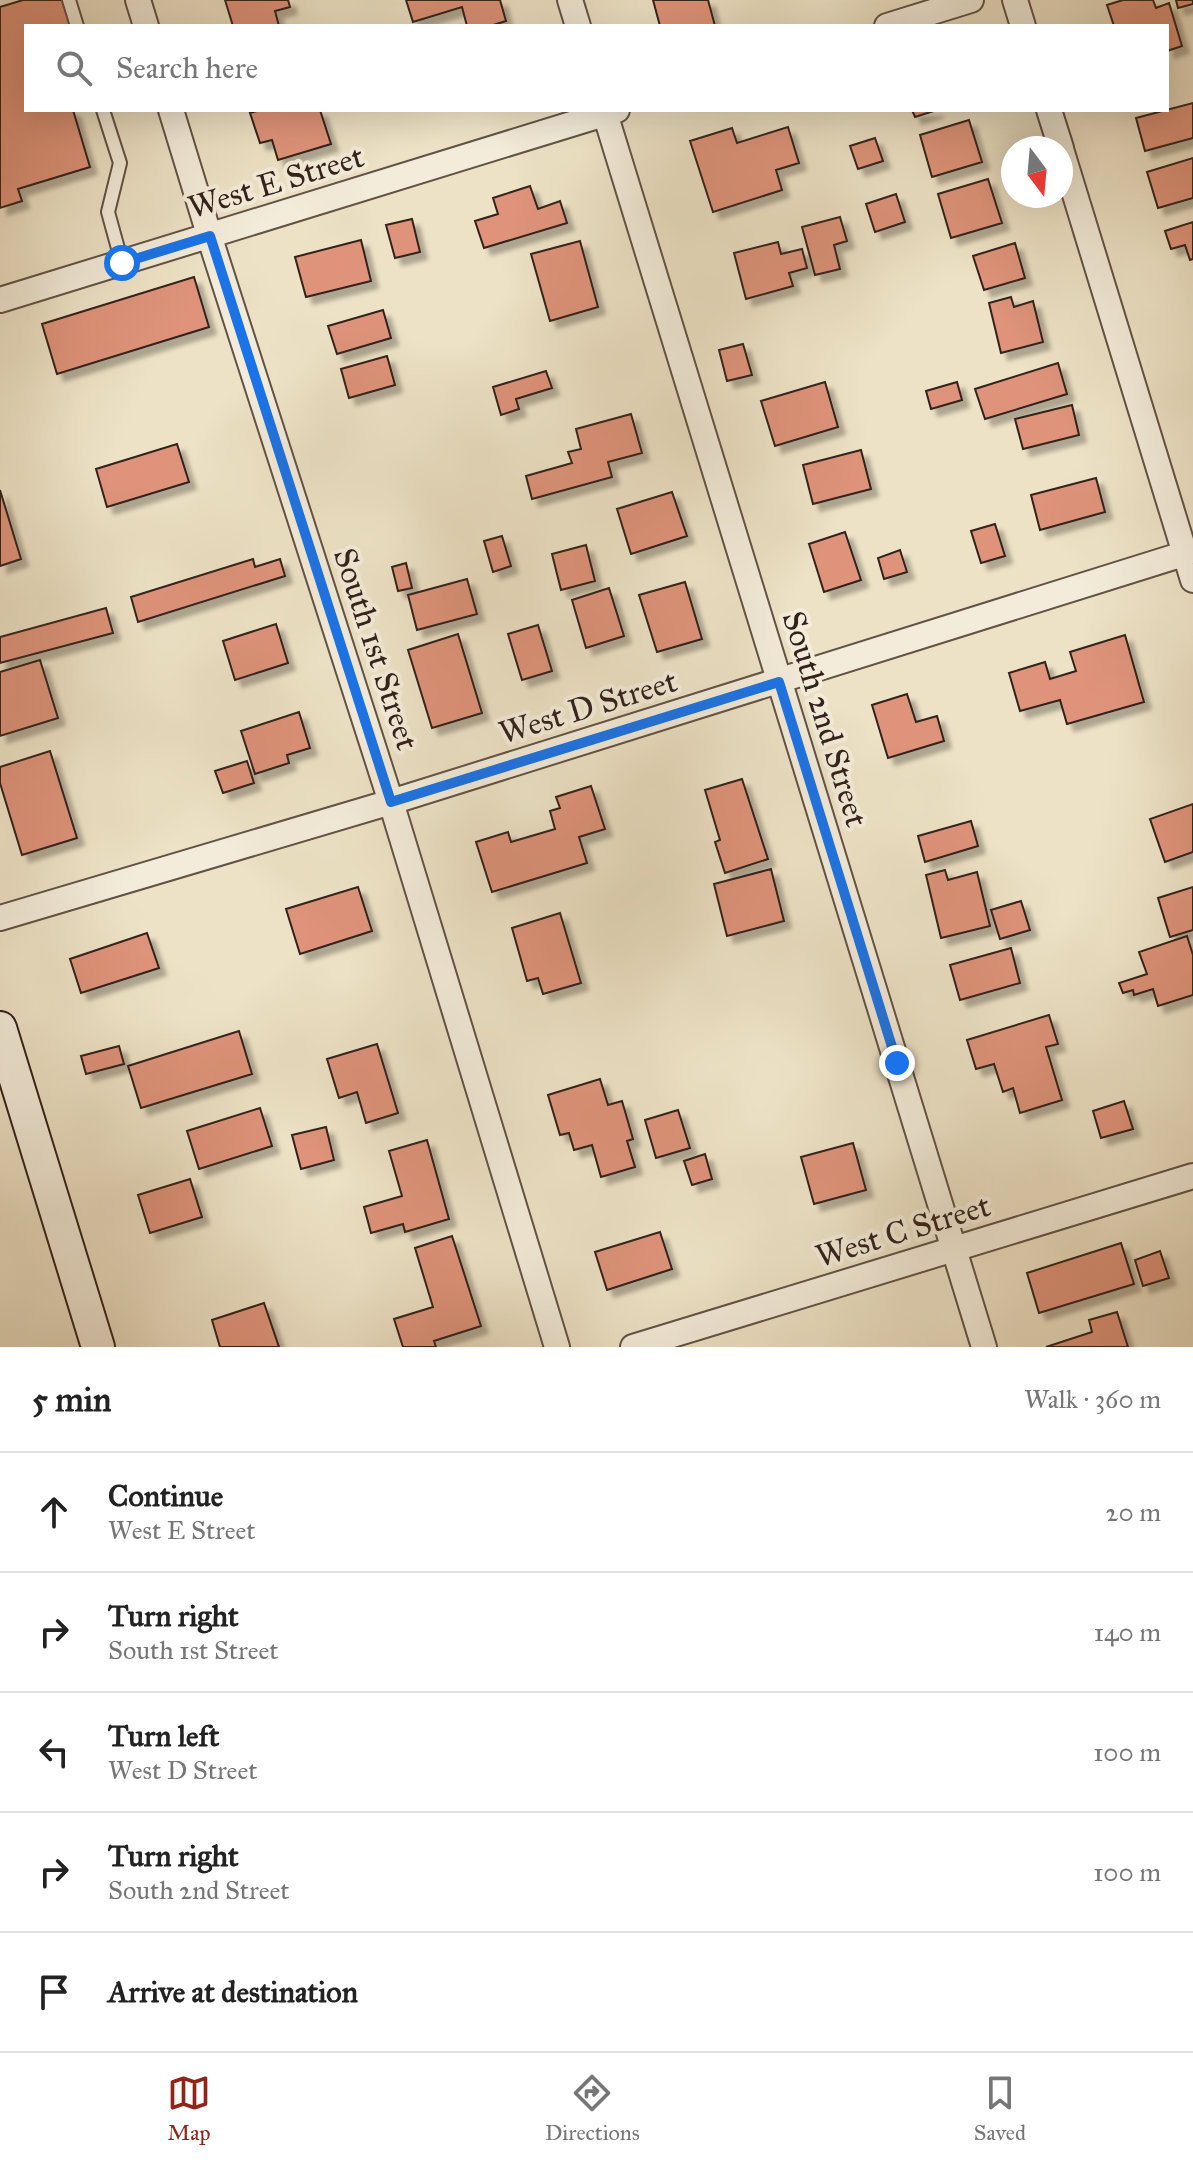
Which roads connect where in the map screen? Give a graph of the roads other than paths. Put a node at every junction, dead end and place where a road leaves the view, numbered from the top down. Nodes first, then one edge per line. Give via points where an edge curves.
1 (69, 0) edge
2 (138, 0) edge
3 (570, 0) edge
4 (971, 0) edge
5 (1015, 0) edge
6 (76, 24) edge
7 (145, 24) edge
8 (577, 24) edge
9 (893, 24) edge
10 (1022, 24) edge
11 (104, 112) edge
12 (172, 112) edge
13 (605, 112) edge
14 (608, 112) edge
15 (1050, 112) edge
16 (1057, 136) edge
17 (1073, 186) edge
18 (210, 236) junction
19 (122, 263) junction
20 (0, 300) edge
21 (1189, 552) edge
22 (1193, 580) edge
23 (779, 682) junction
24 (391, 802) junction
25 (0, 918) edge
26 (0, 1028) edge
27 (1193, 1176) edge
28 (954, 1249) junction
29 (98, 1347) edge
30 (557, 1347) edge
31 (633, 1347) edge
32 (984, 1347) edge

1 - 6 lane
2 - 7 street
3 - 8 street
4 - 9 street
5 - 10 street
11 - 19 lane via 120,163 108,212
12 - 18 street, South 1st Street
13 - 18 street, West E Street
14 - 23 street, South 2nd Street
15 - 16 street
17 - 21 street
18 - 19 street, West E Street
18 - 24 street, South 1st Street
19 - 20 street, West E Street
21 - 22 street
21 - 23 street, West D Street
23 - 24 street, West D Street
23 - 28 street, South 2nd Street
24 - 25 street, West D Street
24 - 30 street, South 1st Street
26 - 29 main road
27 - 28 street, West C Street
28 - 31 street, West C Street
28 - 32 street, South 2nd Street

